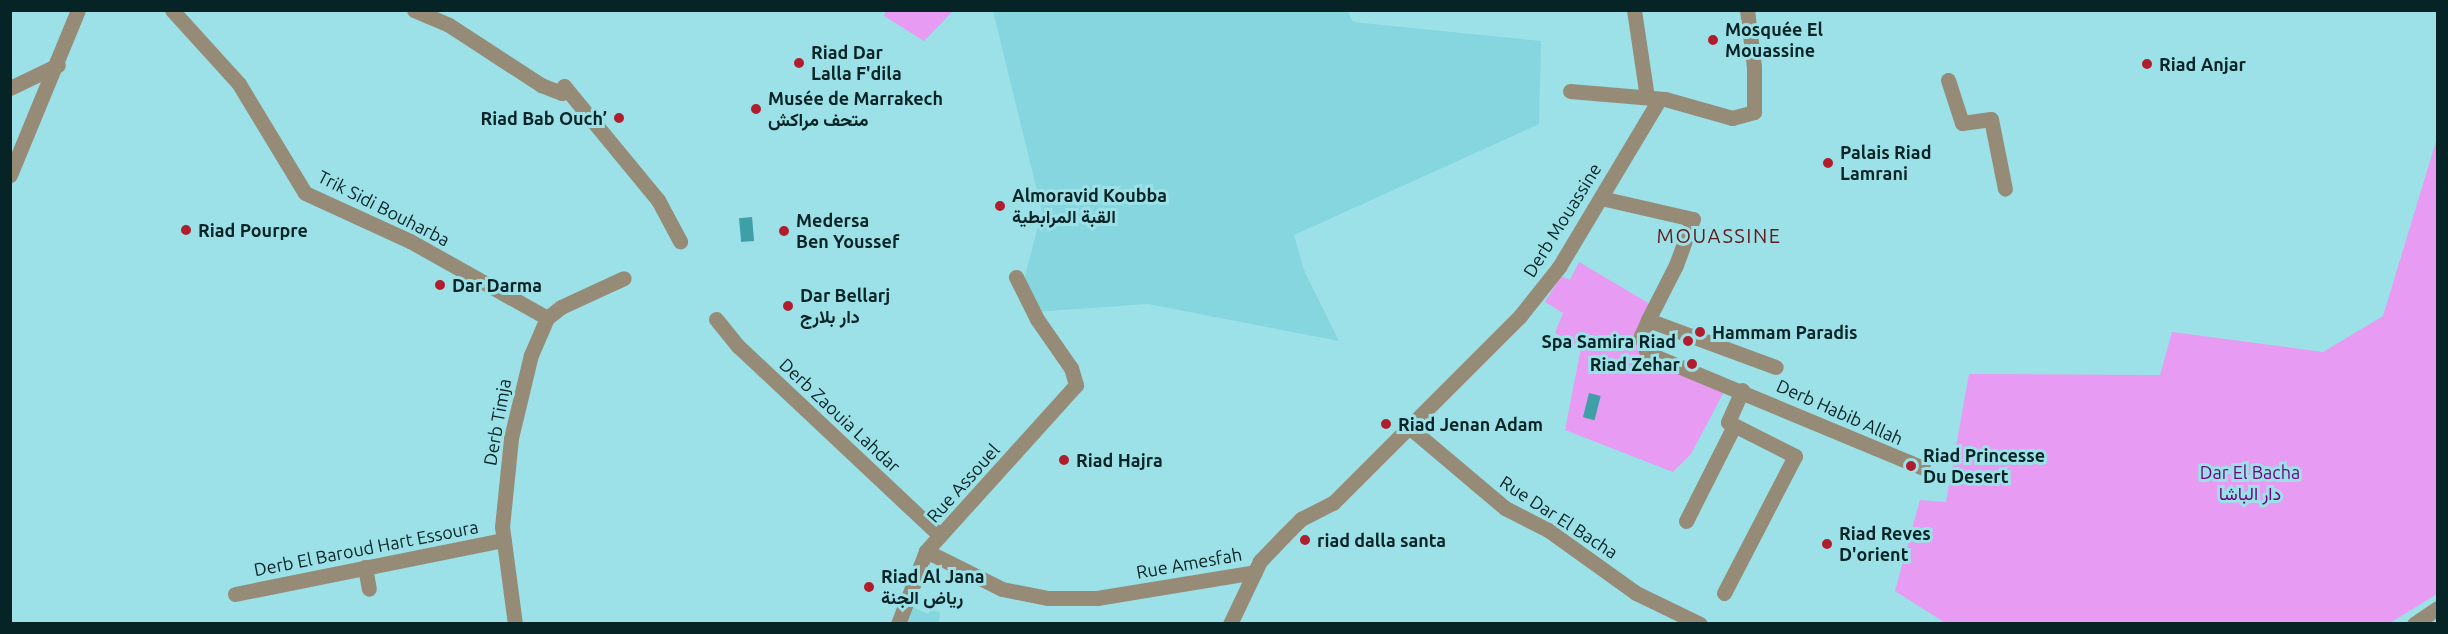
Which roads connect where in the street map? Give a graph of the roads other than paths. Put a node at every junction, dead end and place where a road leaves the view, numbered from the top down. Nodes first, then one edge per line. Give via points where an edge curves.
1 (78, 10) edge
2 (172, 10) edge
3 (414, 10) edge
4 (1634, 10) edge
5 (1747, 10) edge
6 (58, 65) junction
7 (1948, 80) dead end
8 (10, 88) edge
9 (1570, 91) dead end
10 (1653, 99) junction
11 (10, 175) edge
12 (2005, 189) dead end
13 (1601, 198) junction
14 (680, 241) dead end
15 (1016, 277) dead end
16 (624, 278) dead end
17 (547, 318) junction
18 (716, 319) dead end
19 (1648, 320) junction
20 (1776, 367) dead end
21 (1742, 390) junction
22 (1734, 426) junction
23 (1409, 427) junction
24 (1923, 468) dead end
25 (1686, 520) dead end
26 (940, 536) junction
27 (504, 540) junction
28 (926, 551) junction
29 (365, 567) junction
30 (1255, 572) junction
31 (369, 589) dead end
32 (1724, 593) dead end
33 (235, 594) dead end
34 (2438, 608) edge
35 (515, 624) edge
36 (898, 624) edge
37 (1230, 624) edge
38 (1700, 624) edge
39 (2414, 624) edge

1 - 6 street
2 - 17 street, Trik Sidi Bouharba via 239,84 305,193 410,241
3 - 14 street via 449,25 541,85 562,93 564,86 658,200
4 - 10 street
5 - 10 street via 1754,67 1754,112 1732,118
6 - 8 street
6 - 11 street
7 - 12 street via 1962,123 1991,119
9 - 10 street
10 - 13 street, Derb Mouassine
13 - 19 street, Derb Habib Allah via 1693,219 1676,266
13 - 23 street, Derb Mouassine via 1559,267 1520,316
15 - 26 street, Rue Assouel via 1037,319 1077,380 1068,397
16 - 17 street via 561,307
17 - 27 street, Derb Timja via 531,355 511,438
18 - 26 street, Derb Zaouia Lahdar via 738,346
19 - 20 street, Derb Habib Allah
19 - 21 street, Derb Habib Allah via 1641,336 1647,353
21 - 22 street via 1726,418
21 - 24 street, Derb Habib Allah
22 - 25 street
22 - 32 street via 1795,456
23 - 30 street, Rue Amesfah via 1333,503 1294,525
23 - 38 street, Rue Dar El Bacha via 1505,508 1548,530 1636,593
26 - 28 street, Rue Assouel
27 - 29 street, Derb El Baroud Hart Essoura
27 - 35 street, Derb Timja
28 - 30 street, Rue Amesfah via 1002,589 1048,598 1097,598
28 - 36 street, Rue Assouel
29 - 31 street
29 - 33 street, Derb El Baroud Hart Essoura
30 - 37 street
34 - 39 street

